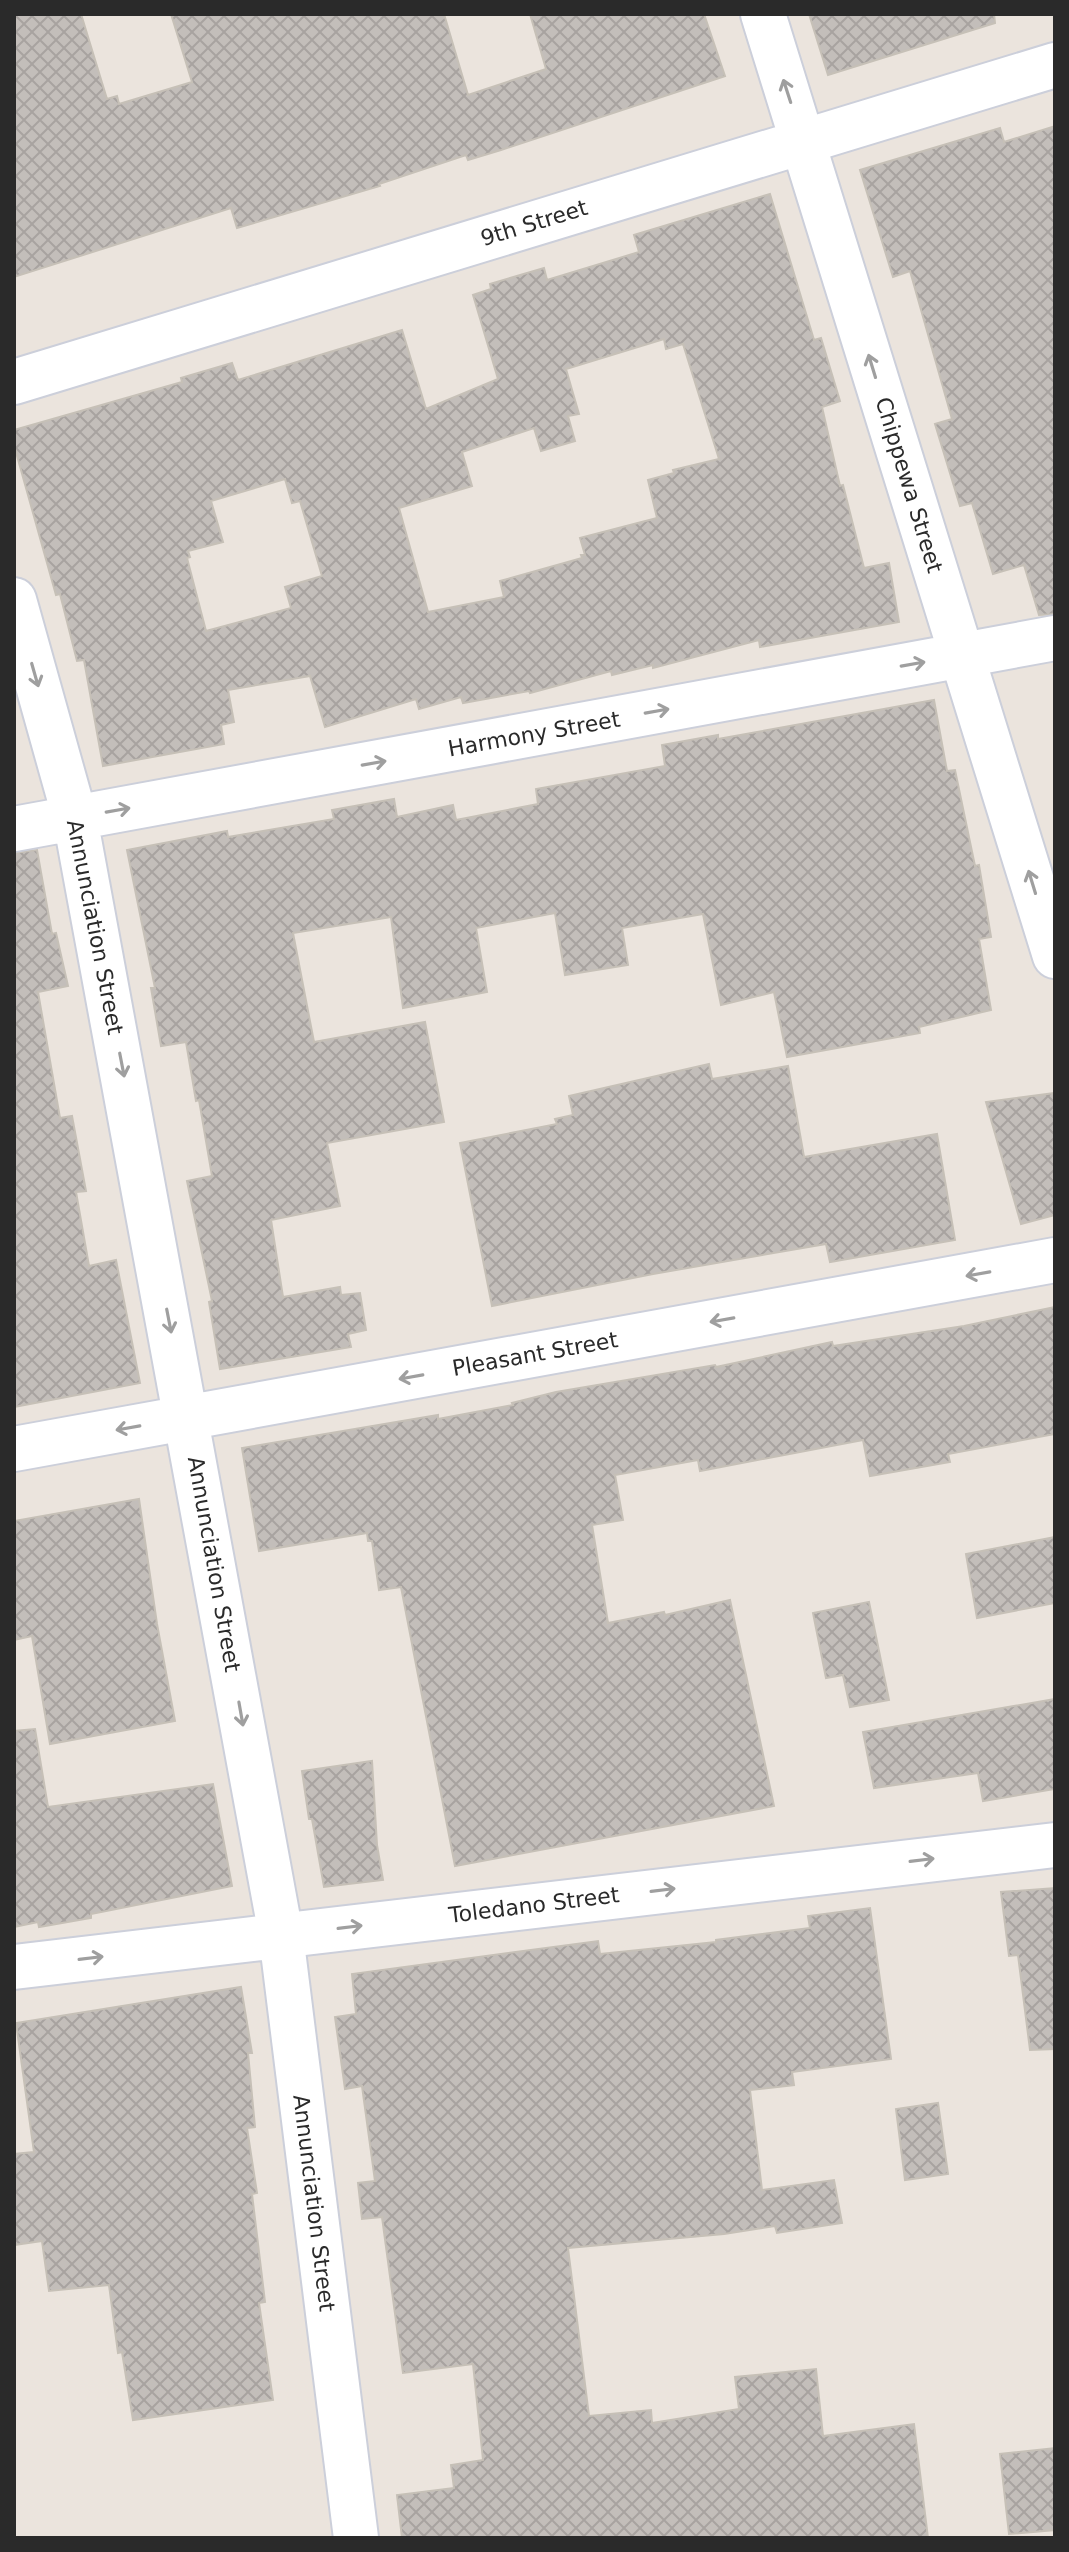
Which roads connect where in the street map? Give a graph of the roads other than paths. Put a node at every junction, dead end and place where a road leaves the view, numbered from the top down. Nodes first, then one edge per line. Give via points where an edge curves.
1 (763, 14) edge
2 (1055, 65) edge
3 (803, 141) junction
4 (14, 382) edge
5 (14, 600) edge
6 (1055, 638) edge
7 (961, 655) junction
8 (75, 818) junction
9 (14, 829) edge
10 (1055, 956) edge
11 (1055, 1260) edge
12 (188, 1417) junction
13 (14, 1449) edge
14 (1055, 1845) edge
15 (281, 1935) junction
16 (14, 1967) edge
17 (356, 2538) edge

3 -> 1 street, Chippewa Street
2 - 3 street, 9th Street
3 - 4 street, 9th Street
7 -> 3 street, Chippewa Street
5 -> 8 street, Annunciation Street
6 - 7 street, Harmony Street
8 -> 7 street, Harmony Street
10 -> 7 street, Chippewa Street
8 - 9 street, Harmony Street
8 -> 12 street, Annunciation Street
11 -> 12 street, Pleasant Street
12 -> 13 street, Pleasant Street
12 -> 15 street, Annunciation Street
15 -> 14 street, Toledano Street
16 -> 15 street, Toledano Street
15 - 17 street, Annunciation Street

